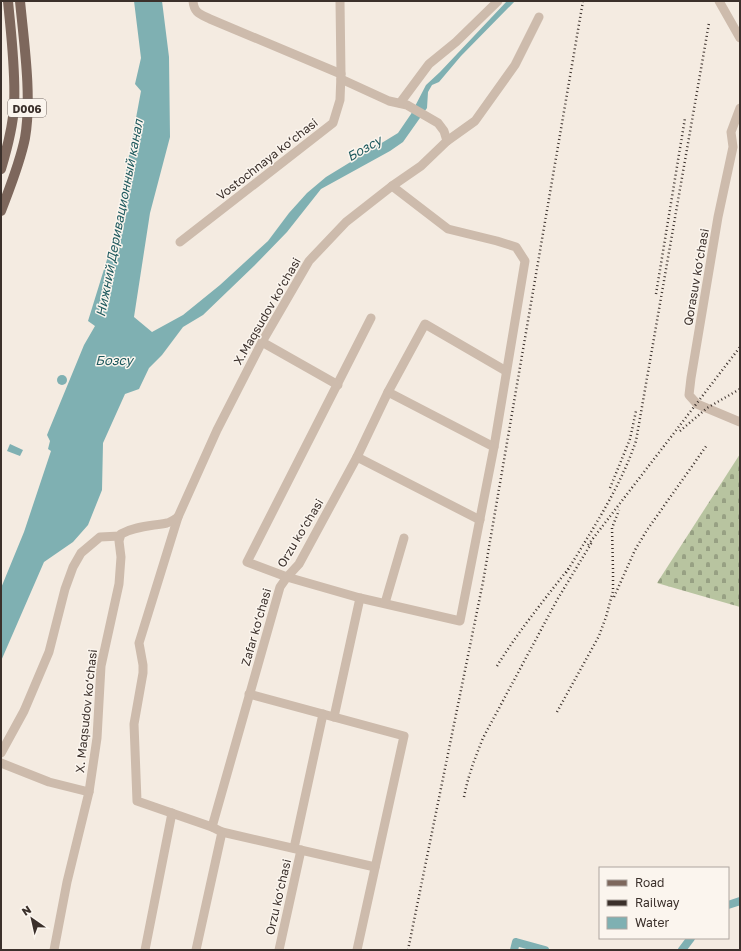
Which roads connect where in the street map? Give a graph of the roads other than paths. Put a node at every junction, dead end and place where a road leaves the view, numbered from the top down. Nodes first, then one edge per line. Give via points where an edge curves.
1 (8, 1) edge
2 (20, 1) edge
3 (193, 1) edge
4 (340, 1) edge
5 (498, 1) edge
6 (719, 1) edge
7 (539, 17) dead end
8 (740, 38) edge
9 (341, 76) junction
10 (404, 104) junction
11 (740, 108) edge
12 (447, 142) junction
13 (1, 169) edge
14 (392, 186) junction
15 (1, 210) edge
16 (180, 242) dead end
17 (371, 318) dead end
18 (262, 342) junction
19 (506, 371) junction
20 (338, 385) junction
21 (388, 392) junction
22 (740, 422) edge
23 (494, 447) junction
24 (357, 457) junction
25 (178, 517) junction
26 (480, 520) junction
27 (120, 536) junction
28 (404, 538) dead end
29 (287, 577) junction
30 (360, 598) junction
31 (385, 603) junction
32 (249, 694) junction
33 (323, 714) junction
34 (334, 717) junction
35 (1, 753) edge
36 (1, 763) edge
37 (89, 792) junction
38 (172, 813) junction
39 (212, 827) junction
40 (222, 832) junction
41 (298, 849) junction
42 (375, 867) junction
43 (54, 950) edge
44 (144, 950) edge
45 (196, 950) edge
46 (279, 950) edge
47 (357, 950) edge

1 - 13 main road, D006 via 14,106
2 - 15 main road, D006 via 27,96 26,130 18,166
3 - 9 street via 194,8 201,15
4 - 9 street, Vostochnaya ko‘chasi
5 - 10 street via 429,64
6 - 8 street
7 - 12 street via 515,65 475,121
9 - 10 street via 389,101
9 - 16 street, Vostochnaya ko‘chasi via 340,100 333,123
10 - 12 street via 438,122
11 - 22 street, Qorasuv ko‘chasi via 731,132 733,147 718,218 689,395 696,404
12 - 14 street, X.Maqsudov ko‘chasi via 421,166
14 - 18 street, X.Maqsudov ko‘chasi via 346,222 309,261
14 - 19 street via 448,229 516,247 525,260
17 - 20 street, Zafar ko‘chasi
18 - 20 street
18 - 25 street, X.Maqsudov ko‘chasi via 217,430
19 - 21 street, Orzu ko‘chasi via 426,324
19 - 23 street
20 - 29 street, Zafar ko‘chasi via 247,562
21 - 23 street
21 - 24 street, Orzu ko‘chasi
23 - 26 street
24 - 26 street
24 - 29 street, Orzu ko‘chasi via 299,564
25 - 27 street via 168,523 126,530
25 - 38 street, X.Maqsudov ko‘chasi via 139,643 143,673 134,724 138,801
26 - 31 street, Orzu ko‘chasi via 460,621
27 - 35 street via 100,537 81,552 65,589 49,652 24,710
27 - 37 street, X. Maqsudov ko‘chasi via 119,584 101,666 97,738
28 - 31 street
29 - 30 street, Orzu ko‘chasi
29 - 32 street, Zafar ko‘chasi via 280,587
30 - 31 street, Orzu ko‘chasi
30 - 34 street
32 - 33 street
32 - 39 street, Zafar ko‘chasi
33 - 34 street
33 - 41 street, Orzu ko‘chasi
34 - 42 street via 404,736
36 - 37 street via 49,782
37 - 43 street, X. Maqsudov ko‘chasi via 67,882
38 - 39 street
38 - 44 street
39 - 40 street
40 - 41 street
40 - 45 street
41 - 42 street
41 - 46 street, Orzu ko‘chasi
42 - 47 street

